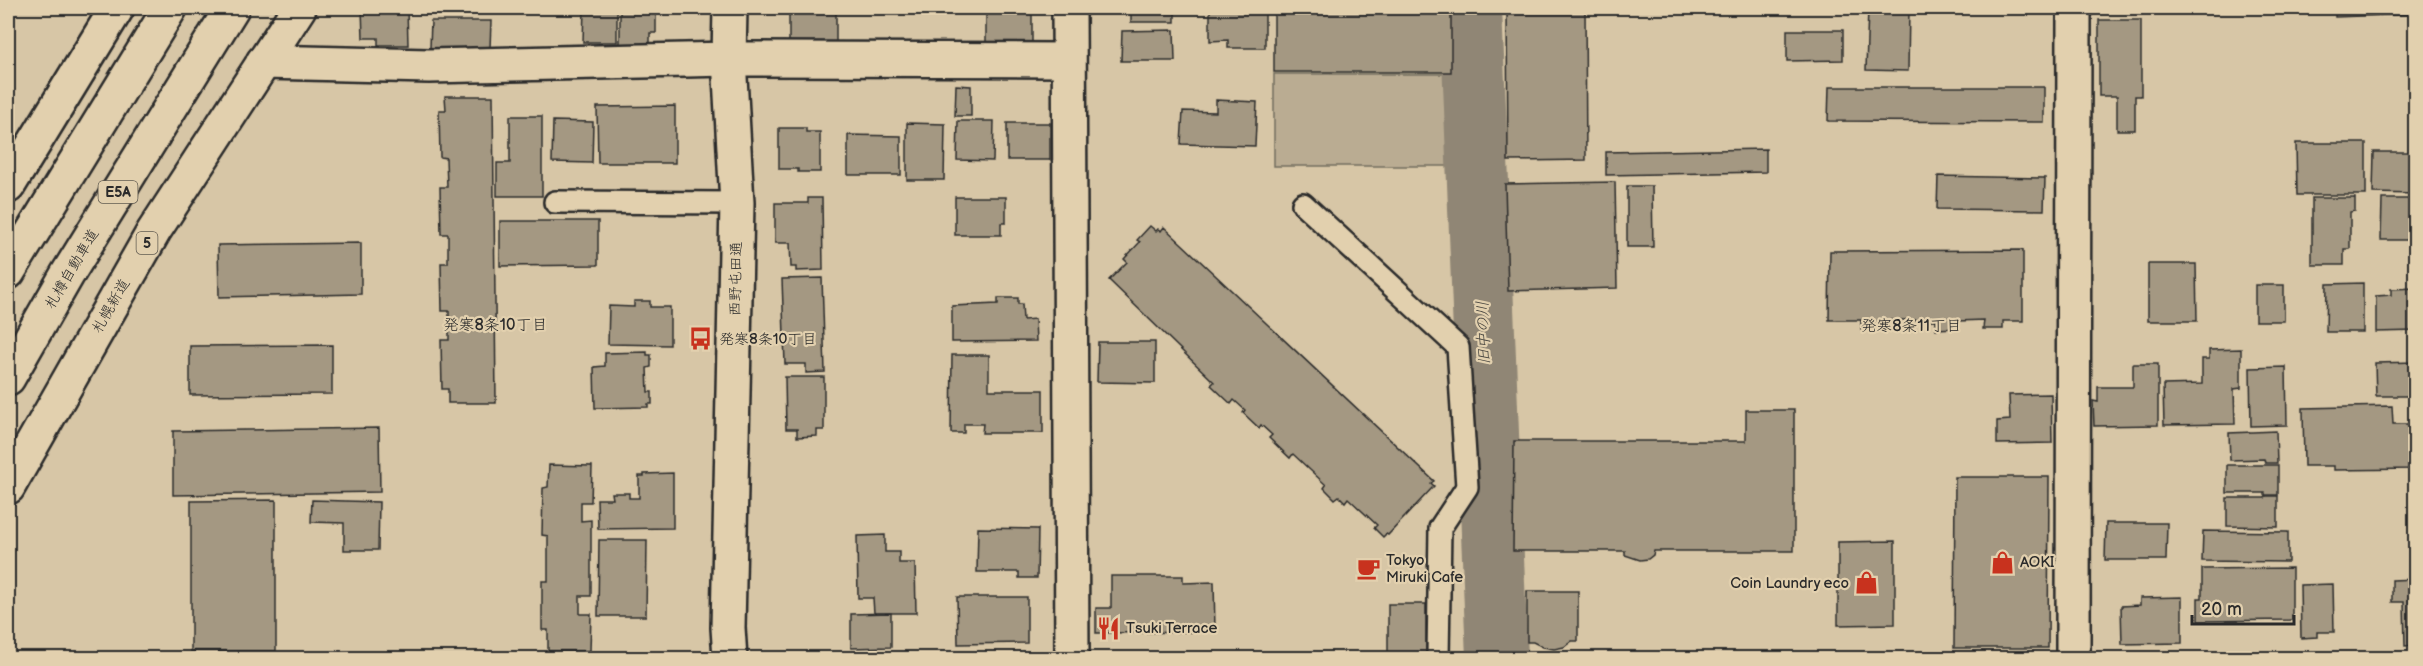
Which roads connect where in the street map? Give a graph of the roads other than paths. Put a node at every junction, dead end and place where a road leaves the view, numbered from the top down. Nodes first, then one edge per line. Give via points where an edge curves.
1 (117, 8) edge
2 (170, 8) edge
3 (232, 8) edge
4 (299, 8) edge
5 (730, 8) edge
6 (1069, 8) edge
7 (2074, 8) edge
8 (729, 59) junction
9 (1068, 60) junction
10 (263, 62) junction
11 (8, 186) edge
12 (555, 202) dead end
13 (737, 203) junction
14 (1303, 204) dead end
15 (8, 272) edge
16 (8, 378) edge
17 (8, 487) edge
18 (730, 658) edge
19 (1072, 658) edge
20 (1438, 658) edge
21 (2073, 658) edge

1 - 11 main road
2 - 15 main road
3 - 16 main road, 札樽自動車道 / E5A
4 - 10 main road, 札幌新道 / 5
5 - 8 main road, 西野屯田通
6 - 9 main road
7 - 21 main road
8 - 9 main road
8 - 10 main road via 429,66
8 - 13 main road, 西野屯田通
9 - 19 main road
10 - 17 main road, 札幌新道 / 5 via 154,231
12 - 13 lane
13 - 18 main road, 西野屯田通
14 - 20 lane via 1458,347 1467,487 1440,528

